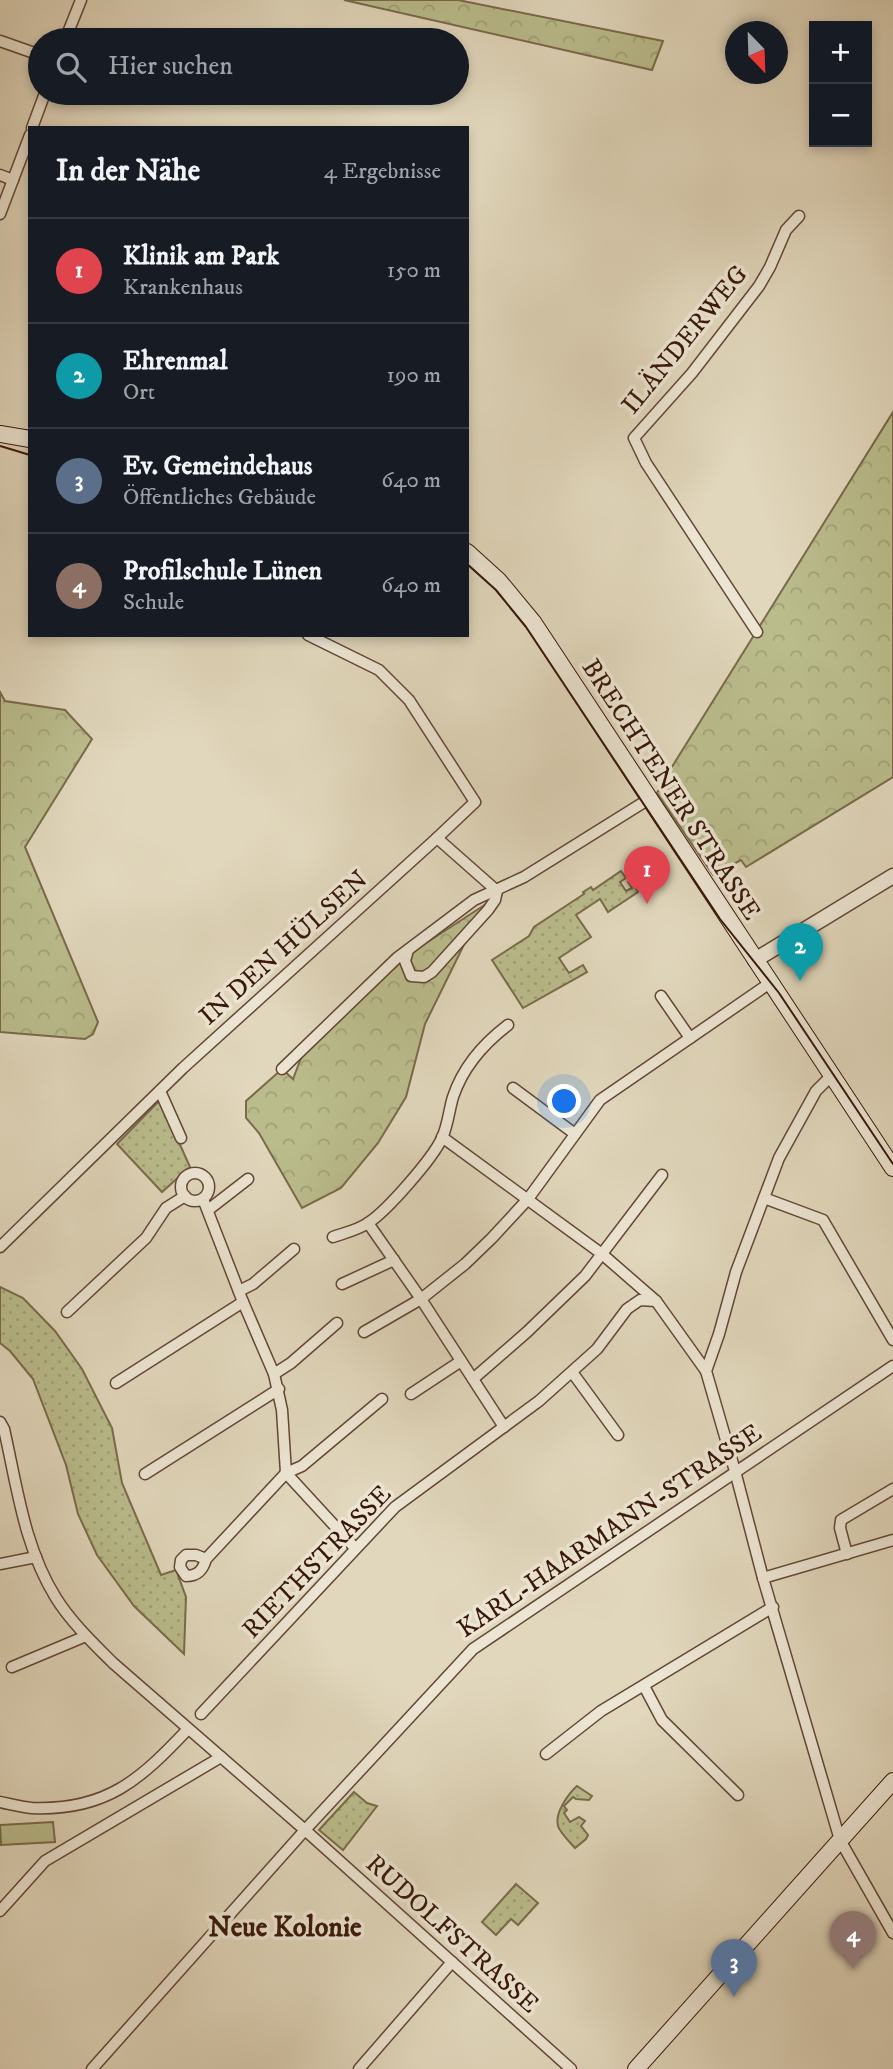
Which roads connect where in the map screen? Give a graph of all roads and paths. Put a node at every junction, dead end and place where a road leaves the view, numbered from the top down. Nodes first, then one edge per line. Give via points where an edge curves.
1 (81, 0) edge
2 (70, 28) edge
3 (0, 41) edge
4 (28, 51) edge
5 (42, 105) edge
6 (34, 126) edge
7 (28, 140) edge
8 (0, 175) edge
9 (13, 180) junction
10 (0, 214) edge
11 (799, 216) dead end
12 (0, 433) edge
13 (28, 439) edge
14 (469, 554) edge
15 (757, 632) dead end
16 (312, 637) edge
17 (649, 799) junction
18 (437, 838) junction
19 (893, 876) edge
20 (497, 891) junction
21 (408, 950) junction
22 (755, 960) junction
23 (770, 983) junction
24 (661, 996) dead end
25 (508, 1026) dead end
26 (690, 1038) junction
27 (282, 1069) dead end
28 (831, 1076) junction
29 (513, 1088) dead end
30 (160, 1091) junction
31 (575, 1134) junction
32 (442, 1137) junction
33 (181, 1138) dead end
34 (893, 1168) edge
35 (662, 1175) dead end
36 (248, 1179) dead end
37 (185, 1196) junction
38 (764, 1198) junction
39 (203, 1199) junction
40 (528, 1199) junction
41 (208, 1210) junction
42 (368, 1223) junction
43 (333, 1237) dead end
44 (0, 1247) edge
45 (294, 1250) dead end
46 (602, 1254) junction
47 (394, 1260) junction
48 (342, 1284) dead end
49 (241, 1297) junction
50 (421, 1299) junction
51 (656, 1301) junction
52 (67, 1312) dead end
53 (337, 1323) dead end
54 (364, 1332) dead end
55 (893, 1340) edge
56 (461, 1361) junction
57 (893, 1366) edge
58 (706, 1371) junction
59 (572, 1373) junction
60 (274, 1374) junction
61 (472, 1379) junction
62 (116, 1383) dead end
63 (279, 1389) junction
64 (411, 1394) dead end
65 (382, 1399) dead end
66 (0, 1422) edge
67 (504, 1427) junction
68 (618, 1434) dead end
69 (6, 1463) edge
70 (736, 1471) junction
71 (286, 1473) junction
72 (145, 1474) dead end
73 (893, 1489) edge
74 (893, 1540) edge
75 (355, 1548) junction
76 (847, 1554) junction
77 (36, 1557) junction
78 (206, 1559) dead end
79 (2, 1565) edge
80 (763, 1578) junction
81 (773, 1607) junction
82 (86, 1636) junction
83 (12, 1667) dead end
84 (644, 1686) junction
85 (201, 1714) dead end
86 (188, 1729) junction
87 (546, 1754) dead end
88 (221, 1757) junction
89 (893, 1781) edge
90 (738, 1795) dead end
91 (0, 1802) edge
92 (305, 1830) junction
93 (840, 1840) junction
94 (0, 1911) edge
95 (893, 1933) edge
96 (452, 1962) junction
97 (92, 2069) edge
98 (359, 2069) edge
99 (571, 2069) edge
100 (636, 2069) edge

1 - 2 street
3 - 4 street
5 - 6 street
7 - 9 street
8 - 9 street
9 - 10 street
11 - 15 street, ILÄNDERWEG via 786,230 759,286 692,373 634,438
12 - 13 main road
14 - 17 main road, BRECHTENER STRASSE via 525,612
16 - 18 street, IN DEN HÜLSEN via 379,670 409,700 475,803
17 - 20 street
17 - 22 main road, BRECHTENER STRASSE
18 - 20 street
18 - 30 street, IN DEN HÜLSEN
19 - 22 street
20 - 21 street via 474,900
20 - 21 street via 472,930 424,978 411,976 406,968
21 - 27 street
22 - 23 main road, BRECHTENER STRASSE
23 - 26 street
23 - 28 main road, BRECHTENER STRASSE
24 - 26 street
25 - 32 street via 473,1057 454,1093
26 - 31 street via 600,1100
28 - 34 main road, BRECHTENER STRASSE
28 - 38 street via 805,1110
29 - 31 street
30 - 33 street
30 - 44 street, IN DEN HÜLSEN
31 - 40 street
32 - 40 street
32 - 42 street via 401,1192
35 - 46 street
36 - 41 street
37 - 39 street via 191,1201
37 - 39 street via 184,1180 198,1174 209,1186
37 - 52 street via 166,1208 146,1238
38 - 55 street via 823,1220
38 - 58 street
39 - 41 street
40 - 46 street
40 - 50 street via 465,1265
41 - 49 street
42 - 43 street
42 - 47 street
45 - 49 street
46 - 51 street
46 - 61 street via 527,1332
47 - 48 street
47 - 50 street
49 - 60 street
49 - 62 street
50 - 54 street
50 - 56 street
51 - 58 street
51 - 59 street, RIETHSTRASSE via 640,1300 627,1309
53 - 60 street
56 - 61 street
56 - 64 street
57 - 70 street, KARL-HAARMANN-STRASSE
58 - 70 street
59 - 67 street, RIETHSTRASSE
59 - 68 street
60 - 63 street
61 - 67 street
63 - 71 street
63 - 72 street
65 - 71 street via 302,1466
66 - 69 street
67 - 75 street, RIETHSTRASSE via 395,1507
69 - 77 street
70 - 80 street
70 - 92 street, KARL-HAARMANN-STRASSE via 473,1649
71 - 75 street
71 - 78 street
73 - 76 street via 841,1520
74 - 76 street
75 - 85 street, RIETHSTRASSE
76 - 80 street
77 - 79 street
77 - 82 street via 56,1598
80 - 81 street
81 - 84 street
81 - 93 street
82 - 83 street
82 - 86 street
84 - 87 street via 601,1711
84 - 90 street via 662,1720
86 - 88 street
86 - 91 street via 143,1773 99,1801 30,1808
88 - 92 street
88 - 94 street via 45,1861
89 - 93 main road
92 - 96 street, RUDOLFSTRASSE
92 - 97 street, KARL-HAARMANN-STRASSE
93 - 95 street
93 - 100 main road
96 - 98 street
96 - 99 street, RUDOLFSTRASSE

